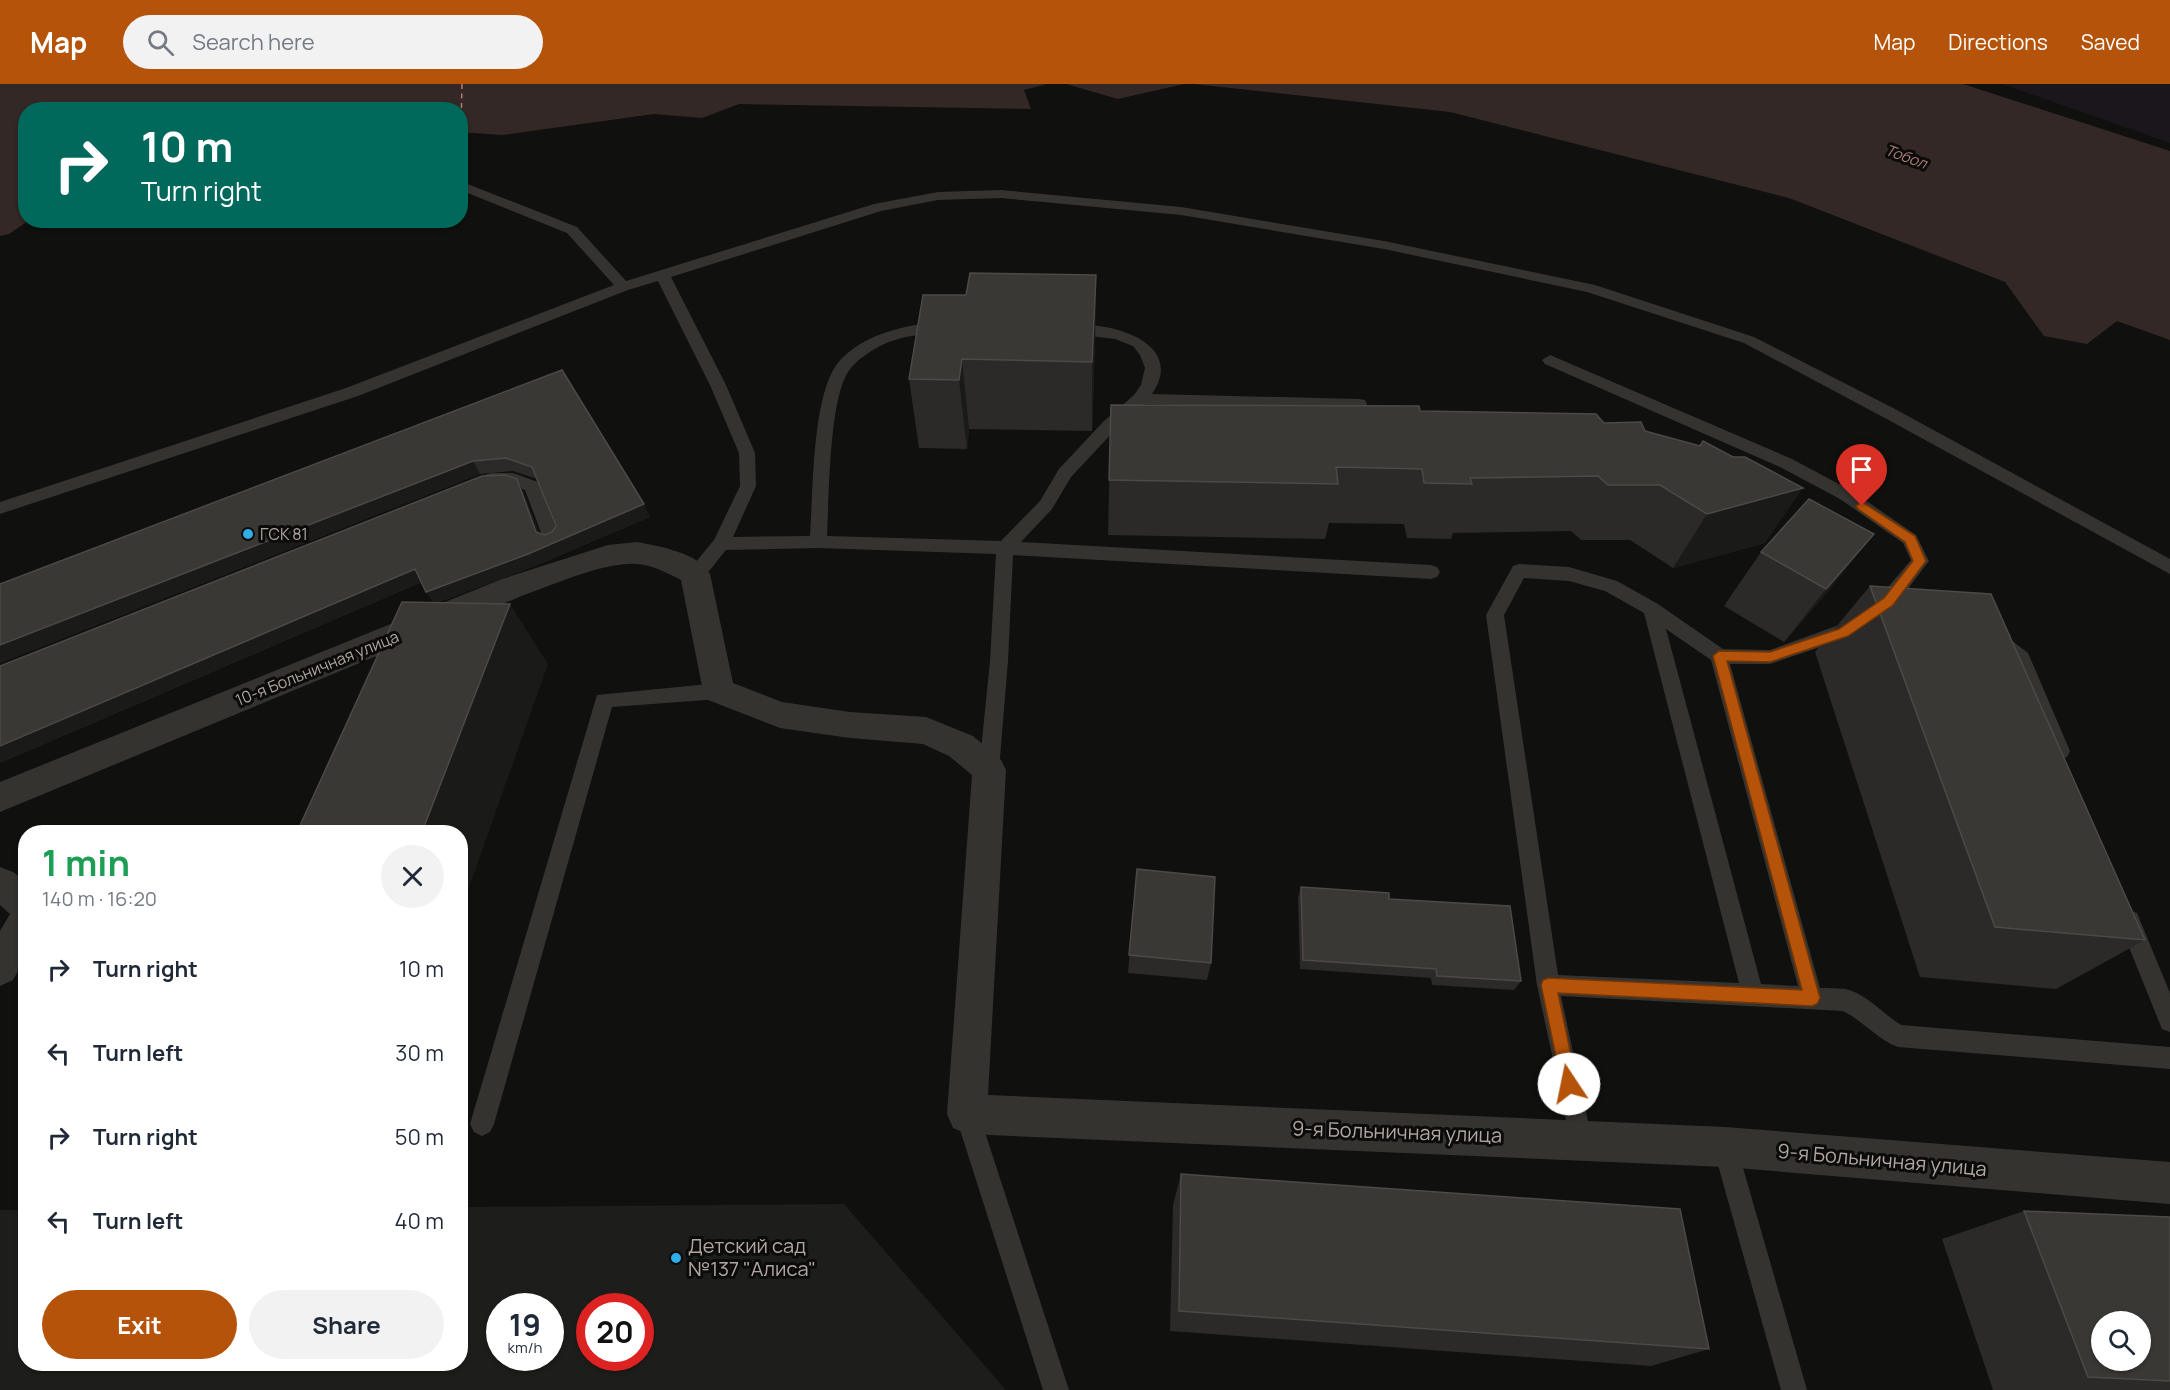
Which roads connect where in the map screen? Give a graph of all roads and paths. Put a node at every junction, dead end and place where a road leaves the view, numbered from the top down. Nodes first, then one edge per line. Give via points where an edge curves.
1 (468, 189) edge
2 (662, 274) junction
3 (623, 287) junction
4 (960, 325) edge
5 (1051, 329) edge
6 (1550, 360) dead end
7 (1140, 399) junction
8 (1359, 404) edge
9 (477, 484) edge
10 (0, 508) edge
11 (551, 538) edge
12 (818, 542) junction
13 (721, 544) junction
14 (1005, 548) junction
15 (2170, 567) edge
16 (1431, 572) dead end
17 (695, 574) junction
18 (1888, 602) junction
19 (1908, 606) edge
20 (1652, 609) junction
21 (1984, 632) edge
22 (1719, 656) junction
23 (719, 691) junction
24 (988, 770) junction
25 (2068, 771) edge
26 (0, 797) edge
27 (0, 883) edge
28 (18, 898) edge
29 (2121, 902) edge
30 (18, 934) edge
31 (0, 968) edge
32 (1548, 985) junction
33 (1754, 994) junction
34 (1812, 998) junction
35 (2170, 1021) edge
36 (2170, 1058) edge
37 (968, 1114) junction
38 (483, 1124) dead end
39 (1580, 1140) junction
40 (1725, 1147) junction
41 (2170, 1183) edge
42 (1056, 1390) edge
43 (1794, 1390) edge

1 - 3 lane via 572,231
2 - 3 lane
2 - 13 lane via 747,453 748,486
2 - 15 lane via 879,207 938,196 1002,194 1181,211 1384,245 1590,288 1749,340
3 - 10 lane via 352,392
4 - 12 lane via 894,335 866,348 841,368 828,411
5 - 7 lane via 1118,334 1138,343 1154,368
6 - 18 lane via 1786,463 1846,495 1910,539 1920,561
7 - 8 lane
7 - 14 lane via 1073,465 1046,505
9 - 11 lane via 501,478 532,486
12 - 13 lane
12 - 14 lane
13 - 17 lane
14 - 16 lane
14 - 24 lane
17 - 23 street
17 - 26 street, 10-я Больничная улица via 663,558 637,552 608,556 513,587
18 - 19 lane
18 - 22 lane via 1844,632 1770,657
20 - 22 lane
20 - 32 lane via 1611,586 1569,574 1519,571 1495,615
20 - 33 lane
21 - 25 lane via 2021,658
22 - 34 lane
23 - 24 street via 780,715 926,731 961,746
23 - 38 lane via 604,700
24 - 37 street
27 - 28 street
29 - 35 lane
30 - 31 street
32 - 33 lane
32 - 39 lane
33 - 34 lane
34 - 36 lane via 1846,1000 1898,1036
37 - 39 street, 9-я Больничная улица
37 - 42 lane
39 - 40 street, 9-я Больничная улица
40 - 41 street, 9-я Больничная улица
40 - 43 lane

